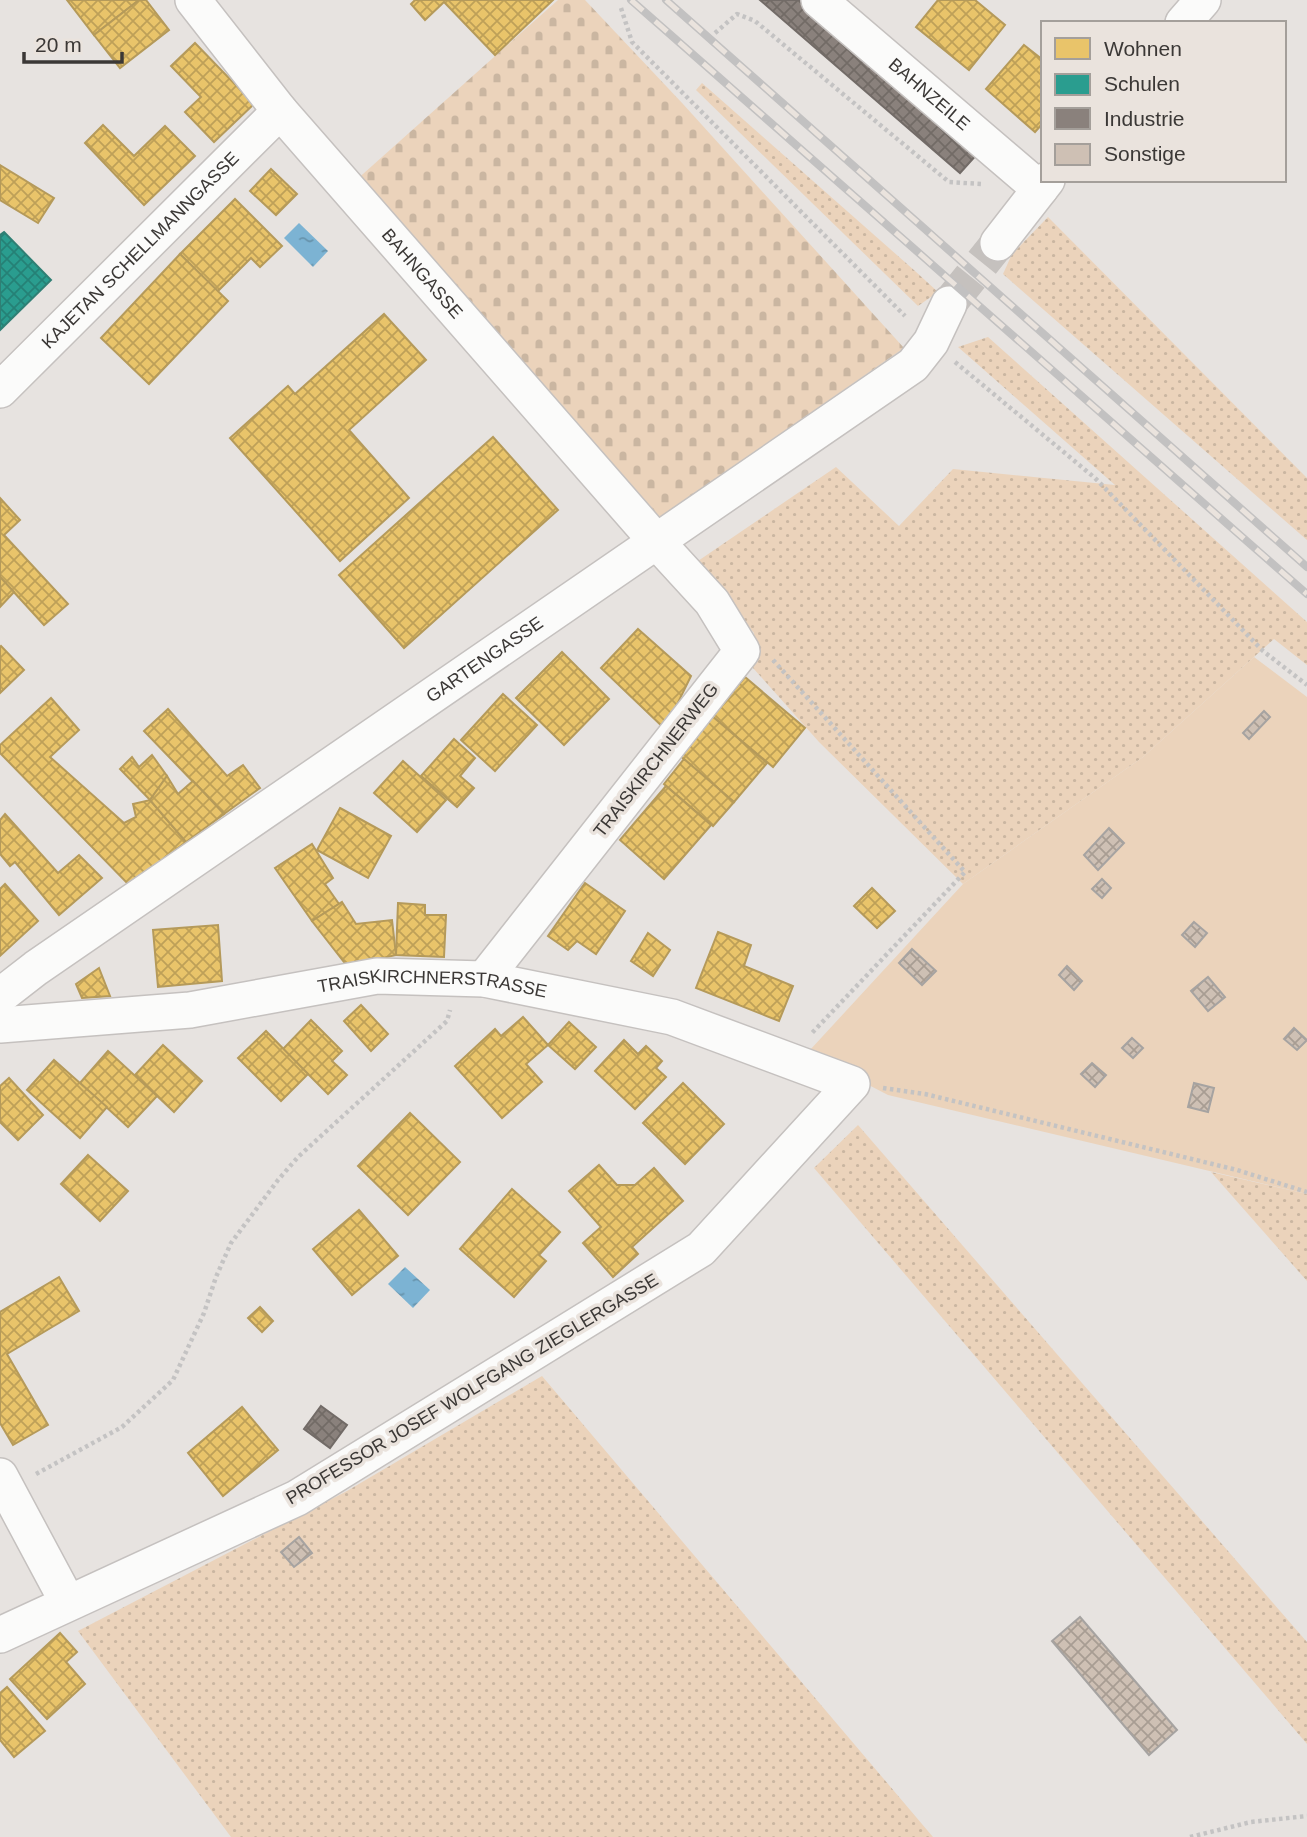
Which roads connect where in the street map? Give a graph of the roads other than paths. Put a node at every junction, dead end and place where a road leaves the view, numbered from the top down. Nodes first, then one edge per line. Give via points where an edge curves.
1 (192, 0) edge
2 (819, 0) edge
3 (1203, 0) edge
4 (1185, 21) edge
5 (280, 111) junction
6 (1043, 185) edge
7 (998, 243) tunnel mouth
8 (949, 304) tunnel mouth
9 (0, 390) edge
10 (657, 542) junction
11 (472, 979) junction
12 (0, 996) edge
13 (0, 1025) edge
14 (852, 1084) joint
15 (4, 1483) edge
16 (68, 1603) junction
17 (0, 1635) edge

1 - 5 street, BAHNGASSE
2 - 6 street, BAHNZEILE
3 - 4 street
5 - 9 street, KAJETAN SCHELLMANNGASSE
5 - 10 street, BAHNGASSE
6 - 7 street
8 - 10 street, GARTENGASSE via 913,365
10 - 11 street, TRAISKIRCHNERWEG via 712,602 742,651
10 - 12 street, GARTENGASSE
11 - 13 street, TRAISKIRCHNERSTRASSE via 377,976 190,1010
11 - 14 street, TRAISKIRCHNERSTRASSE via 673,1017
14 - 16 street, PROFESSOR JOSEF WOLFGANG ZIEGLERGASSE via 701,1250 297,1498
15 - 16 street
16 - 17 street, PROFESSOR JOSEF WOLFGANG ZIEGLERGASSE

